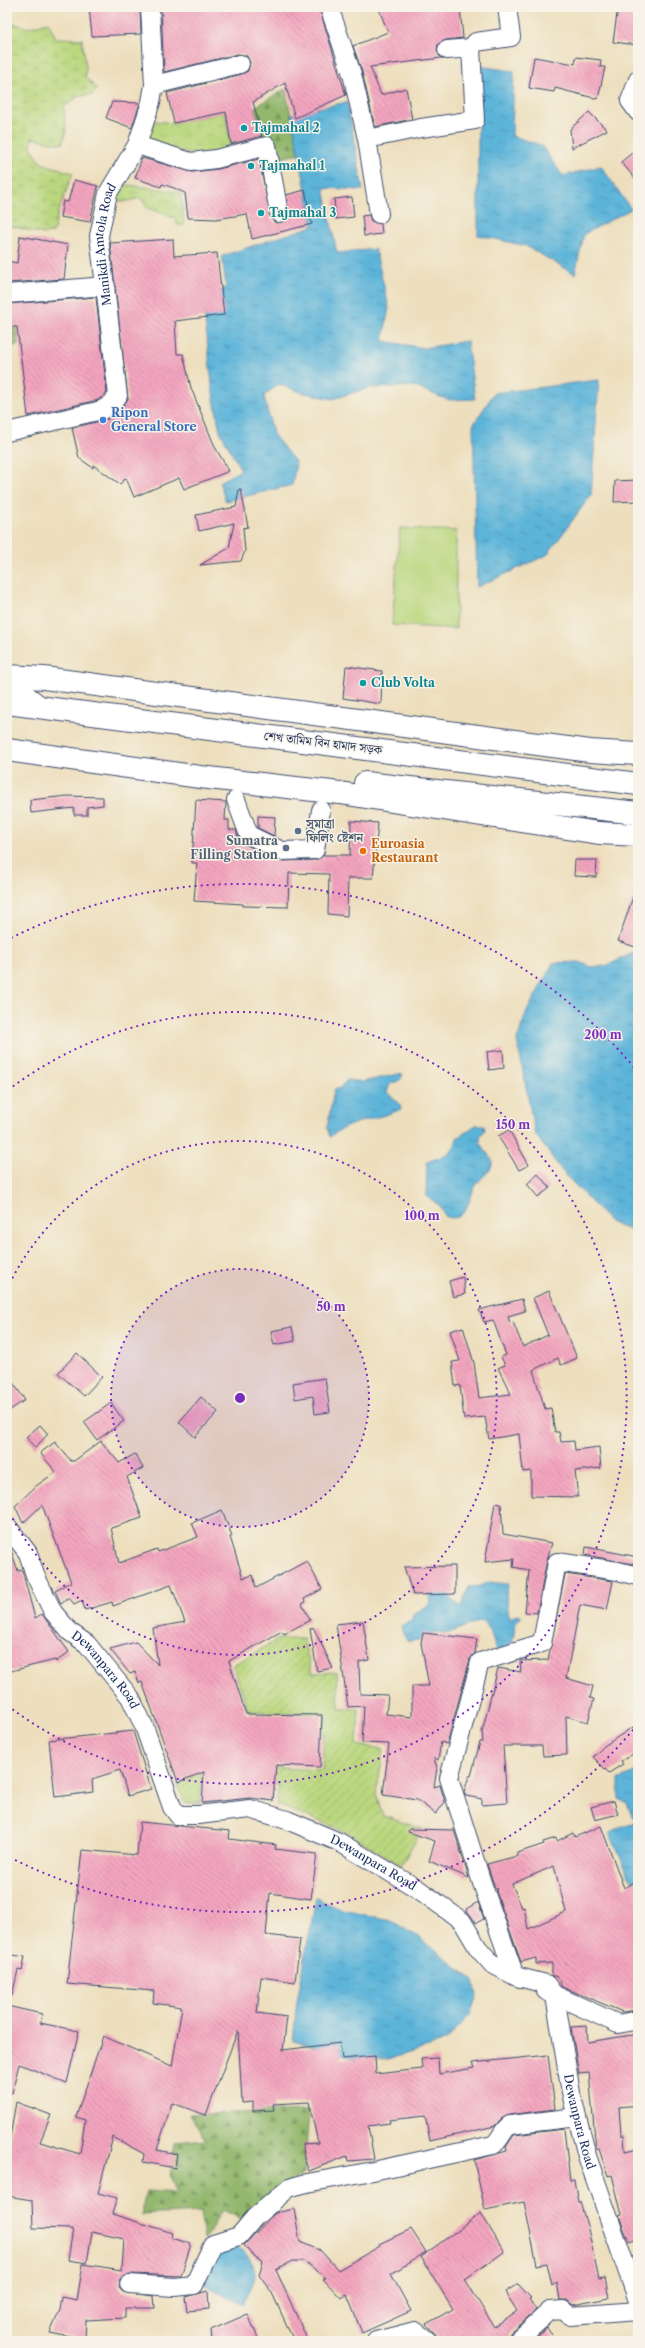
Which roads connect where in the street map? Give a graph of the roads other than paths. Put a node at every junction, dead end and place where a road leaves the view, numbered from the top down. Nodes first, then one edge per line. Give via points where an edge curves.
1 (150, 7) edge
2 (329, 7) edge
3 (507, 7) edge
4 (471, 48) junction
5 (447, 50) dead end
6 (240, 64) dead end
7 (638, 80) edge
8 (154, 85) junction
9 (638, 112) edge
10 (367, 140) junction
11 (137, 145) junction
12 (279, 213) dead end
13 (379, 214) dead end
14 (106, 286) junction
15 (7, 294) edge
16 (7, 432) edge
17 (7, 676) edge
18 (7, 680) edge
19 (7, 703) edge
20 (44, 708) junction
21 (7, 736) edge
22 (7, 750) edge
23 (638, 754) edge
24 (638, 784) edge
25 (236, 800) dead end
26 (321, 810) dead end
27 (638, 813) edge
28 (638, 835) edge
29 (7, 1526) edge
30 (638, 1576) edge
31 (515, 1976) junction
32 (554, 1994) junction
33 (638, 2020) edge
34 (577, 2117) junction
35 (129, 2284) dead end
36 (638, 2301) edge
37 (638, 2311) edge
38 (376, 2341) edge
39 (428, 2341) edge
40 (517, 2341) edge

1 - 8 street, Manikdi Amtola Road
2 - 10 street via 352,74
3 - 4 street via 511,37 476,42
4 - 5 street
4 - 10 street via 475,120
6 - 8 street
7 - 9 street via 630,101
8 - 11 street, Manikdi Amtola Road via 152,102
10 - 13 street
11 - 12 street via 191,162 216,159 267,146
11 - 14 street, Manikdi Amtola Road via 108,193 102,214 99,236
14 - 15 street
14 - 16 street, Manikdi Amtola Road via 118,396 102,410
17 - 23 main road via 44,678 590,751
18 - 20 street
19 - 20 main road, শেখ তামিম বিন হামাদ সড়ক
20 - 24 main road, শেখ তামিম বিন হামাদ সড়ক
21 - 27 main road via 286,774
22 - 28 main road via 200,778 340,793 599,833
25 - 26 street via 249,835 282,851 315,850
29 - 31 street, Dewanpara Road via 28,1553 35,1575 53,1612 70,1632 87,1644 130,1697 144,1726 172,1807 178,1815 250,1808 339,1842 418,1889 462,1921 478,1948 492,1964
30 - 31 street via 557,1562 542,1642 480,1662 450,1778 482,1884
31 - 32 street
32 - 33 street via 618,2024
32 - 34 street, Dewanpara Road
34 - 35 street via 510,2125 493,2145 289,2188 255,2217 239,2236 213,2244 194,2285 175,2287
34 - 36 street, Dewanpara Road via 587,2156
37 - 40 street via 570,2316 562,2310 550,2311
38 - 39 street via 415,2331

